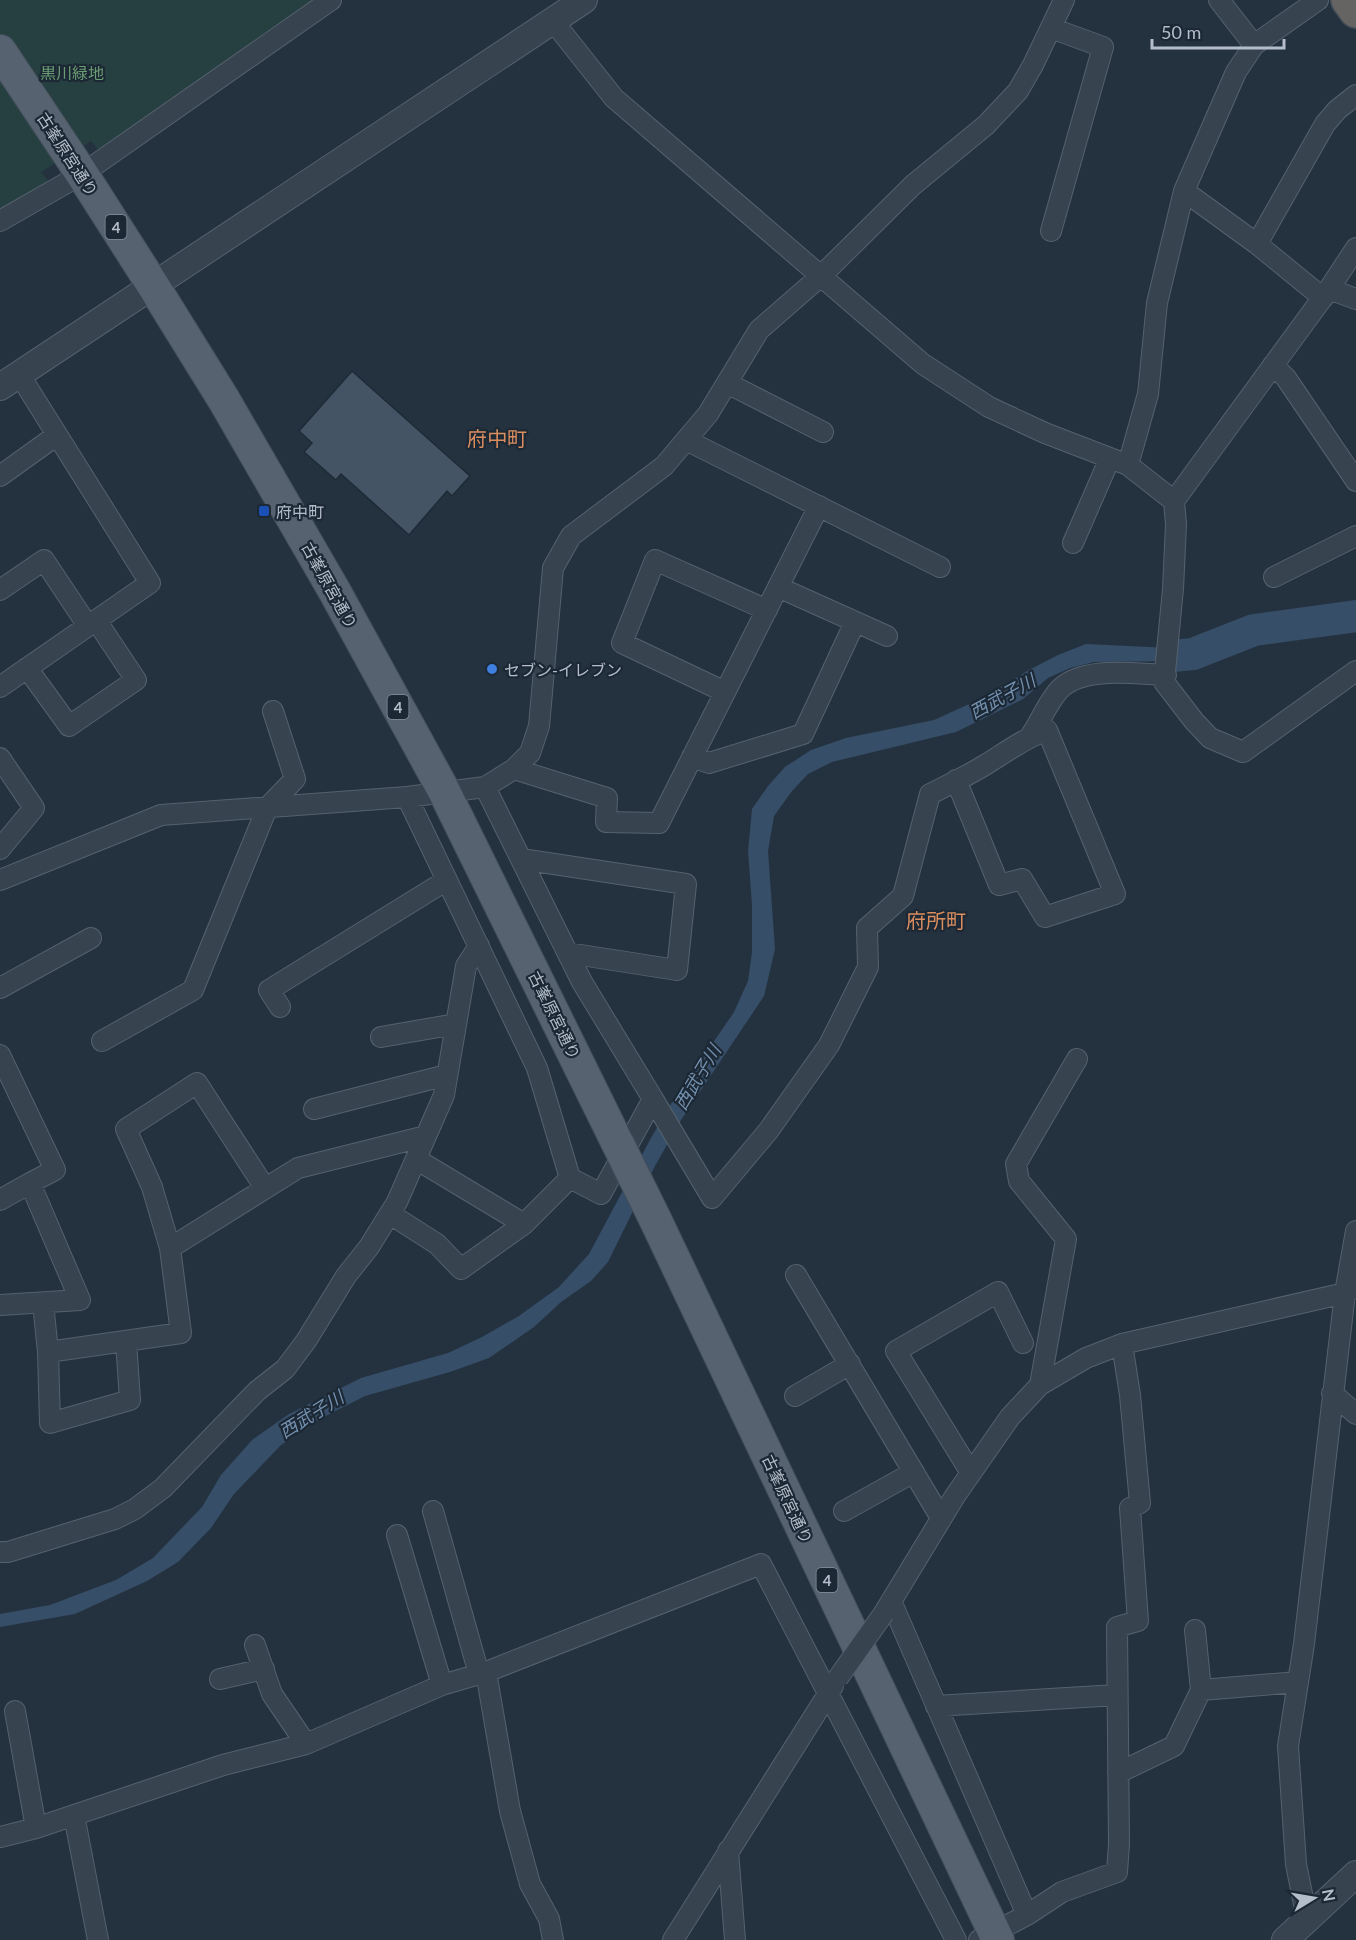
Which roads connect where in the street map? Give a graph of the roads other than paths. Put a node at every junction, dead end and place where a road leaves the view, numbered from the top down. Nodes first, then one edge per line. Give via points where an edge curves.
1 (331, 0) edge
2 (584, 0) edge
3 (1064, 0) edge
4 (1219, 0) edge
5 (1318, 0) edge
6 (1348, 0) edge
7 (1356, 10) edge
8 (553, 21) junction
9 (1051, 28) junction
10 (1254, 45) junction
11 (0, 51) edge
12 (1356, 95) edge
13 (80, 171) junction
14 (1184, 191) junction
15 (0, 221) edge
16 (1051, 231) dead end
17 (1257, 244) junction
18 (1356, 248) edge
19 (822, 275) junction
20 (154, 287) junction
21 (1326, 294) junction
22 (1356, 299) edge
23 (1273, 365) junction
24 (10, 381) edge
25 (727, 383) junction
26 (823, 432) dead end
27 (57, 435) junction
28 (686, 440) junction
29 (1119, 461) junction
30 (0, 476) edge
31 (1356, 481) edge
32 (1174, 501) junction
33 (819, 506) junction
34 (1356, 536) edge
35 (1072, 543) dead end
36 (940, 567) dead end
37 (1274, 577) dead end
38 (778, 587) junction
39 (0, 590) edge
40 (767, 610) junction
41 (855, 622) junction
42 (92, 623) junction
43 (887, 636) dead end
44 (27, 668) junction
45 (1356, 671) edge
46 (1166, 675) junction
47 (0, 687) edge
48 (725, 692) junction
49 (273, 711) dead end
50 (1032, 735) junction
51 (0, 758) edge
52 (692, 758) junction
53 (514, 769) junction
54 (956, 780) junction
55 (485, 787) junction
56 (444, 791) junction
57 (407, 796) junction
58 (267, 808) junction
59 (0, 849) edge
60 (521, 859) junction
61 (0, 880) edge
62 (447, 880) junction
63 (91, 938) dead end
64 (479, 946) junction
65 (568, 953) junction
66 (0, 988) edge
67 (280, 1007) dead end
68 (456, 1024) junction
69 (381, 1037) dead end
70 (102, 1041) dead end
71 (0, 1055) edge
72 (1077, 1059) dead end
73 (447, 1075) junction
74 (653, 1099) junction
75 (314, 1109) dead end
76 (426, 1136) junction
77 (416, 1159) junction
78 (570, 1178) junction
79 (30, 1183) junction
80 (265, 1188) junction
81 (0, 1200) edge
82 (390, 1214) junction
83 (524, 1224) junction
84 (1356, 1232) edge
85 (170, 1248) junction
86 (796, 1275) dead end
87 (1350, 1290) edge
88 (43, 1303) junction
89 (0, 1305) edge
90 (126, 1341) junction
91 (1023, 1343) dead end
92 (1122, 1344) junction
93 (48, 1352) junction
94 (850, 1364) junction
95 (1040, 1385) junction
96 (1332, 1393) junction
97 (795, 1396) dead end
98 (1356, 1414) edge
99 (914, 1472) junction
100 (971, 1473) junction
101 (433, 1511) dead end
102 (844, 1511) dead end
103 (941, 1518) junction
104 (397, 1535) dead end
105 (0, 1552) edge
106 (887, 1607) junction
107 (1195, 1630) dead end
108 (255, 1645) dead end
109 (264, 1669) junction
110 (482, 1673) junction
111 (220, 1679) dead end
112 (1298, 1682) junction
113 (442, 1685) junction
114 (833, 1686) junction
115 (1201, 1690) junction
116 (1117, 1695) junction
117 (936, 1706) junction
118 (15, 1711) dead end
119 (306, 1744) junction
120 (1118, 1773) junction
121 (74, 1815) junction
122 (36, 1828) junction
123 (0, 1837) edge
124 (728, 1851) junction
125 (1356, 1874) edge
126 (1028, 1915) junction
127 (1307, 1919) junction
128 (991, 1937) edge
129 (98, 1940) edge
130 (554, 1940) edge
131 (673, 1940) edge
132 (735, 1940) edge
133 (956, 1940) edge
134 (1285, 1940) edge

1 - 13 street
2 - 8 street
3 - 9 street
4 - 10 street
5 - 10 street
6 - 7 highway
8 - 19 street via 614,98
8 - 20 street
9 - 16 street via 1103,46
9 - 19 street via 1018,92 986,125 913,184
10 - 14 street via 1236,72
11 - 13 main road, 古峯原宮通り / 4
12 - 17 street via 1325,123
13 - 15 street
13 - 20 main road, 古峯原宮通り / 4
14 - 17 street
14 - 29 street via 1157,303 1148,394
17 - 21 street
18 - 21 street
19 - 25 street via 759,330
19 - 29 street via 923,364 989,406 1045,433
20 - 24 street
20 - 56 main road, 古峯原宮通り / 4 via 282,500
21 - 22 street
21 - 23 street
23 - 31 street via 1286,378
23 - 32 street
24 - 27 street
25 - 26 street
25 - 28 street
27 - 30 street
27 - 42 street via 150,583
28 - 33 street
28 - 53 street via 664,466 571,536 553,568 539,726 530,753
29 - 32 street
29 - 35 street
32 - 46 street via 1176,524
33 - 36 street
33 - 38 street
34 - 37 street
38 - 40 street
38 - 41 street
39 - 42 street via 44,560
40 - 48 street
40 - 48 street via 655,560 622,643
41 - 43 street
41 - 52 street via 803,734 710,763
42 - 44 street
42 - 44 street via 136,680 69,726
44 - 47 street
45 - 46 street via 1243,752 1210,738 1164,682
46 - 50 street via 1092,674 1069,682 1059,689
48 - 52 street
49 - 58 street via 295,779
50 - 54 street
50 - 54 street via 1047,730 1115,894 1046,916 1022,879 999,885
51 - 59 street via 33,808
52 - 53 street via 660,823 606,822 607,798
53 - 55 street
54 - 74 street via 930,794 903,896 867,928 868,967 829,1045 769,1130 712,1198
55 - 56 street
55 - 60 street
56 - 57 street
56 - 128 main road, 古峯原宮通り / 4, bridge via 656,1221
57 - 58 street
57 - 62 street
58 - 61 street via 161,815
58 - 70 street via 193,990
60 - 65 street
60 - 65 street via 686,884 677,970
62 - 64 street
62 - 67 street via 269,990
63 - 66 street
64 - 68 street via 466,966
64 - 78 street via 537,1068
65 - 74 street
68 - 69 street
68 - 73 street
71 - 79 street via 56,1170
72 - 95 street via 1017,1164 1019,1181 1066,1239
73 - 75 street
73 - 76 street via 444,1095
74 - 78 street via 601,1194
76 - 77 street
76 - 80 street via 298,1168
77 - 82 street
77 - 83 street
78 - 83 street
79 - 81 street
79 - 88 street via 80,1300
80 - 85 street
80 - 85 street via 197,1083 126,1129 152,1187
82 - 83 street via 437,1244 461,1269
82 - 105 street via 285,1369 257,1391 163,1488 116,1519
84 - 87 street
85 - 90 street via 181,1333
86 - 94 street
87 - 92 street
87 - 96 street
88 - 89 street
88 - 93 street
90 - 93 street
90 - 93 street via 130,1400 50,1423
91 - 100 street via 998,1292 896,1351
92 - 95 street via 1086,1358
92 - 116 street via 1140,1503 1130,1508 1138,1621 1117,1627
94 - 97 street
94 - 99 street
95 - 100 street via 1010,1417
96 - 98 street
96 - 112 street
99 - 102 street
99 - 103 street
100 - 103 street
101 - 110 street
103 - 106 street
104 - 113 street
106 - 114 street, bridge
106 - 117 street
107 - 115 street
108 - 109 street
109 - 111 street
109 - 119 street via 272,1694
110 - 113 street
110 - 114 street via 761,1564
110 - 130 street via 510,1811 530,1884 549,1919
112 - 115 street
112 - 127 street via 1288,1746 1296,1864
113 - 119 street
114 - 124 street
114 - 133 street
115 - 120 street via 1174,1746
116 - 117 street
116 - 120 street
117 - 126 street
118 - 122 street
119 - 121 street via 223,1765
120 - 126 street via 1117,1872 1062,1892
121 - 122 street
121 - 129 street
122 - 123 street
124 - 131 street
124 - 132 street
125 - 127 street
126 - 128 street
127 - 134 street

